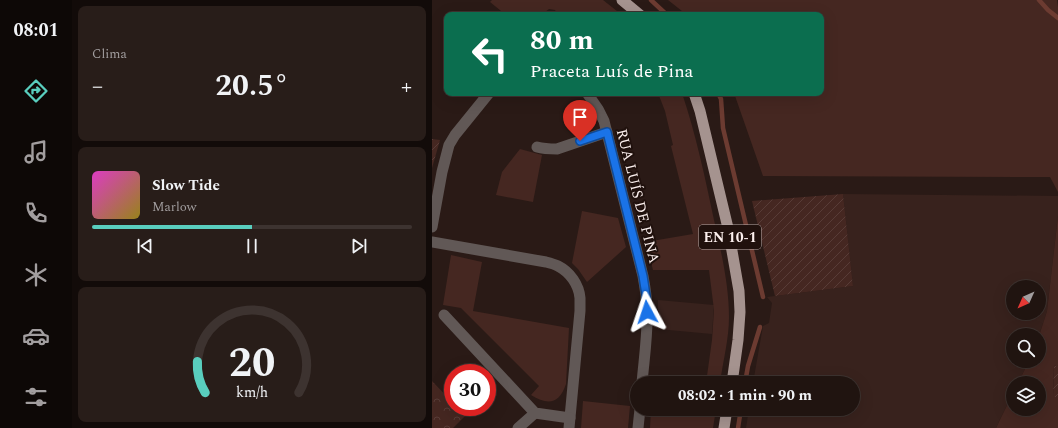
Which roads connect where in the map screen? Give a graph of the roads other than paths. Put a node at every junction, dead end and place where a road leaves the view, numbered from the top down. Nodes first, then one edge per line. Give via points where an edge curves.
1 (622, 0) edge
2 (636, 12) edge
3 (487, 96) edge
4 (589, 96) edge
5 (695, 96) edge
6 (607, 132) junction
7 (537, 147) dead end
8 (432, 227) edge
9 (432, 242) edge
10 (444, 315) dead end
11 (643, 376) edge
12 (733, 376) edge
13 (535, 413) junction
14 (639, 416) edge
15 (726, 416) edge
16 (570, 423) edge
17 (518, 428) edge
18 (638, 428) edge
19 (724, 428) edge

1 - 2 main road
3 - 8 street via 449,145
4 - 6 street, RUA LUÍS DE PINA via 604,121
5 - 12 main road, EN 10-1 via 728,228 739,291 740,312
6 - 7 street via 557,149
6 - 11 street, RUA LUÍS DE PINA via 646,295 647,333
9 - 16 street via 546,262 566,270 573,279 578,287 580,304
10 - 13 street
13 - 16 street
13 - 17 street
14 - 18 street
15 - 19 main road

